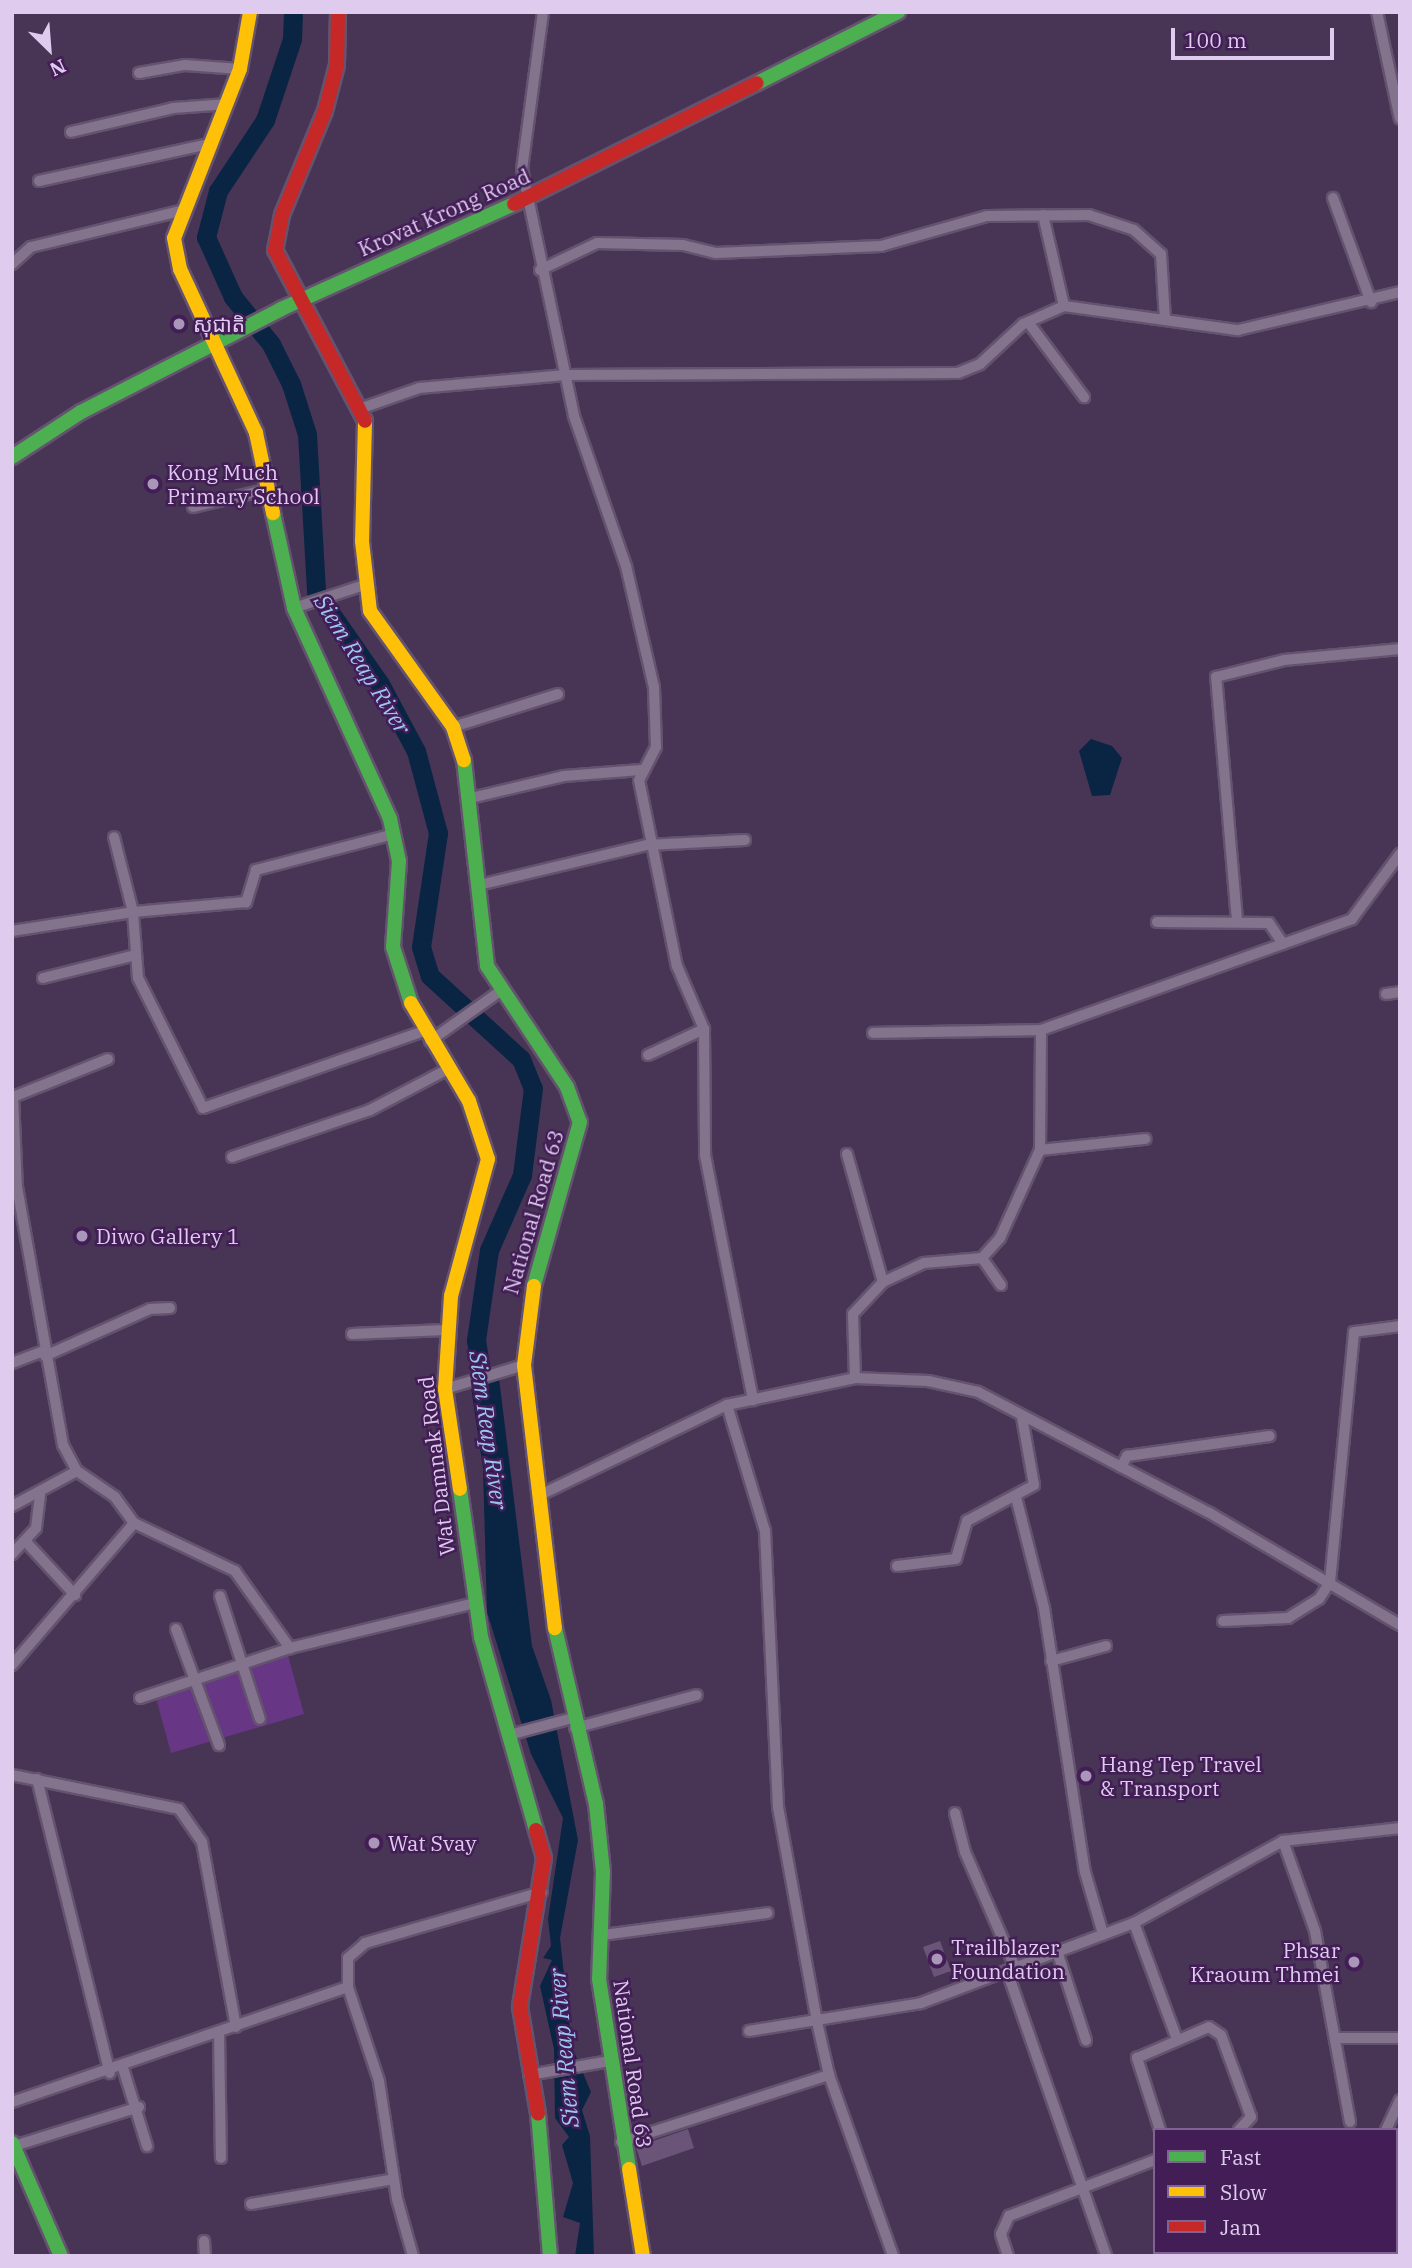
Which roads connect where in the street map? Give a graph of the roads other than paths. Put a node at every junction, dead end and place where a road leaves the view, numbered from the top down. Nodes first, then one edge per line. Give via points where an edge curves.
1 (250, 12) edge
2 (338, 12) edge
3 (543, 12) edge
4 (898, 12) edge
5 (1377, 12) edge
6 (240, 69) junction
7 (139, 73) dead end
8 (228, 104) junction
9 (1400, 119) edge
10 (71, 132) dead end
11 (213, 143) junction
12 (39, 181) dead end
13 (1332, 198) dead end
14 (526, 199) junction
15 (180, 211) junction
16 (1043, 215) junction
17 (12, 264) edge
18 (540, 270) junction
19 (1400, 292) edge
20 (302, 299) junction
21 (1371, 302) junction
22 (1064, 306) junction
23 (1165, 320) junction
24 (1028, 322) junction
25 (218, 342) junction
26 (565, 375) junction
27 (1084, 397) dead end
28 (362, 408) junction
29 (12, 457) edge
30 (269, 489) junction
31 (193, 508) dead end
32 (364, 585) junction
33 (297, 607) junction
34 (1400, 649) edge
35 (558, 694) dead end
36 (453, 727) junction
37 (640, 770) junction
38 (475, 797) junction
39 (394, 834) junction
40 (114, 836) dead end
41 (745, 840) dead end
42 (654, 844) junction
43 (1400, 854) edge
44 (480, 885) junction
45 (133, 912) junction
46 (1237, 920) junction
47 (1157, 922) dead end
48 (12, 931) edge
49 (1283, 944) junction
50 (136, 955) junction
51 (43, 978) dead end
52 (499, 992) junction
53 (1400, 992) edge
54 (1386, 994) dead end
55 (704, 1029) junction
56 (1041, 1030) junction
57 (873, 1034) dead end
58 (427, 1036) junction
59 (648, 1055) dead end
60 (108, 1059) dead end
61 (448, 1069) junction
62 (1144, 1139) dead end
63 (1040, 1150) junction
64 (847, 1154) dead end
65 (232, 1157) dead end
66 (15, 1188) edge
67 (982, 1258) junction
68 (883, 1282) junction
69 (1001, 1285) dead end
70 (170, 1308) dead end
71 (1400, 1326) edge
72 (445, 1330) junction
73 (352, 1335) dead end
74 (44, 1353) junction
75 (12, 1363) edge
76 (518, 1367) junction
77 (855, 1378) junction
78 (449, 1388) junction
79 (753, 1400) junction
80 (727, 1405) junction
81 (1022, 1417) junction
82 (1270, 1436) dead end
83 (1121, 1467) junction
84 (77, 1471) junction
85 (544, 1493) junction
86 (40, 1495) junction
87 (1016, 1497) junction
88 (12, 1506) edge
89 (134, 1523) junction
90 (27, 1543) junction
91 (12, 1554) edge
92 (897, 1566) dead end
93 (1330, 1582) junction
94 (75, 1595) junction
95 (220, 1596) dead end
96 (474, 1603) junction
97 (1223, 1621) dead end
98 (1400, 1625) edge
99 (176, 1629) dead end
100 (1106, 1646) dead end
101 (290, 1648) junction
102 (1051, 1661) junction
103 (241, 1662) junction
104 (12, 1665) edge
105 (197, 1678) junction
106 (697, 1695) dead end
107 (140, 1698) dead end
108 (260, 1719) dead end
109 (569, 1723) junction
110 (513, 1734) junction
111 (219, 1745) dead end
112 (12, 1775) edge
113 (37, 1779) junction
114 (956, 1813) dead end
115 (1400, 1828) edge
116 (1283, 1841) junction
117 (542, 1892) junction
118 (768, 1913) dead end
119 (1134, 1923) junction
120 (1103, 1934) junction
121 (603, 1935) junction
122 (1057, 1951) junction
123 (1011, 1969) junction
124 (348, 1987) junction
125 (817, 2022) junction
126 (236, 2027) junction
127 (749, 2031) dead end
128 (219, 2034) junction
129 (1335, 2038) junction
130 (1400, 2038) edge
131 (1177, 2039) junction
132 (1086, 2040) dead end
133 (610, 2061) junction
134 (123, 2068) junction
135 (110, 2073) junction
136 (534, 2074) junction
137 (828, 2076) junction
138 (1400, 2100) edge
139 (12, 2102) edge
140 (139, 2107) junction
141 (1350, 2122) dead end
142 (1159, 2128) edge
143 (1242, 2128) edge
144 (1387, 2128) edge
145 (621, 2143) junction
146 (13, 2144) edge
147 (147, 2146) dead end
148 (221, 2158) dead end
149 (1153, 2161) edge
150 (394, 2179) junction
151 (1082, 2188) junction
152 (251, 2204) dead end
153 (204, 2241) dead end
154 (61, 2256) edge
155 (205, 2256) edge
156 (413, 2256) edge
157 (550, 2256) edge
158 (643, 2256) edge
159 (893, 2256) edge
160 (1008, 2256) edge
161 (1106, 2256) edge

1 - 6 main road, Wat Damnak Road
2 - 20 main road, National Road 63 via 337,65 319,134 275,235 279,266
3 - 14 street via 522,169
4 - 14 main road, Krovat Krong Road
5 - 9 street
6 - 7 street via 185,65
6 - 8 main road, Wat Damnak Road
8 - 10 street via 173,108
8 - 11 main road, Wat Damnak Road
11 - 12 street
11 - 15 main road, Wat Damnak Road
13 - 21 street
14 - 18 street
14 - 20 main road, Krovat Krong Road
15 - 17 street via 31,247
15 - 25 main road, Wat Damnak Road via 174,238 180,270
16 - 18 street via 963,220 881,246 716,253 683,245 597,243
16 - 22 street
16 - 23 street via 1105,218 1154,245 1165,262
18 - 26 street
19 - 21 street
20 - 25 main road, Krovat Krong Road
20 - 28 main road, National Road 63
21 - 23 street via 1238,330
22 - 23 street
22 - 24 street
24 - 26 street via 980,364 958,373
24 - 27 street
25 - 29 main road, Krovat Krong Road via 81,412
25 - 30 main road, Wat Damnak Road via 243,393
26 - 28 street via 419,388
26 - 37 street via 626,566 654,687 656,747
28 - 32 main road, National Road 63 via 369,439
30 - 31 street
30 - 33 main road, Wat Damnak Road
32 - 33 street
32 - 36 main road, National Road 63 via 378,631
33 - 39 main road, Wat Damnak Road
34 - 46 street via 1284,660 1216,677
35 - 36 street
36 - 38 main road, National Road 63
37 - 38 street via 564,776
37 - 42 street
38 - 44 main road, National Road 63
39 - 45 street via 256,870 246,902
39 - 58 main road, Wat Damnak Road via 399,861 393,947 401,986
40 - 45 street
41 - 42 street
42 - 44 street
42 - 55 street via 677,966
43 - 49 street via 1356,916
44 - 52 main road, National Road 63 via 483,951
45 - 48 street
45 - 50 street
46 - 47 street
46 - 49 street via 1269,923
49 - 56 street via 1181,975
50 - 51 street
50 - 58 street via 142,990 202,1108
52 - 58 street
52 - 76 main road, National Road 63 via 568,1087 580,1122 528,1308
53 - 54 street
55 - 59 street
55 - 79 street via 704,1146
56 - 57 street
56 - 63 street
58 - 61 main road, Wat Damnak Road
60 - 66 street via 13,1097
61 - 65 street via 370,1110
61 - 72 main road, Wat Damnak Road via 469,1101 488,1159
62 - 63 street
63 - 67 street via 1000,1238
64 - 68 street
66 - 74 street
67 - 68 street via 924,1263
67 - 69 street
68 - 77 street via 853,1314
70 - 74 street via 140,1313
71 - 93 street via 1354,1332
72 - 73 street
72 - 78 main road, Wat Damnak Road
74 - 75 street
74 - 84 street via 63,1445
76 - 78 street
76 - 85 main road, National Road 63
77 - 79 street
77 - 81 street via 928,1381 978,1392
78 - 96 main road, Wat Damnak Road
79 - 80 street
80 - 85 street
80 - 125 street via 765,1531 778,1807
81 - 83 street
81 - 87 street via 1034,1485
82 - 83 street via 1127,1456
83 - 93 street
84 - 86 street
84 - 89 street via 115,1497
85 - 109 main road, National Road 63 via 553,1618
86 - 88 street
86 - 90 street via 36,1528
87 - 92 street via 994,1502 967,1521 956,1559
87 - 102 street
89 - 94 street
89 - 101 street via 226,1563
90 - 91 street
90 - 94 street
93 - 97 street via 1319,1599 1288,1618
93 - 98 street
94 - 104 street
95 - 103 street
96 - 101 street
96 - 110 main road, Wat Damnak Road
99 - 105 street
100 - 102 street
101 - 103 street
102 - 120 street via 1085,1872
103 - 105 street
103 - 108 street
105 - 107 street
105 - 111 street
106 - 109 street
109 - 110 street
109 - 121 main road, National Road 63 via 596,1804
110 - 117 main road, Wat Damnak Road via 539,1828
112 - 113 street
113 - 126 street via 179,1809 202,1842
113 - 135 street
114 - 123 street via 965,1852
115 - 116 street
116 - 119 street
116 - 129 street via 1315,1931
117 - 124 street via 359,1946 346,1965
117 - 136 main road, Wat Damnak Road via 520,1984
118 - 121 street
119 - 120 street
119 - 131 street
120 - 122 street
121 - 133 main road, National Road 63 via 599,1979
122 - 123 street
122 - 132 street
123 - 125 street via 921,2003
123 - 151 street
124 - 126 street
124 - 150 street via 379,2081
125 - 127 street
125 - 137 street
126 - 128 street
128 - 134 street
128 - 148 street
129 - 130 street
129 - 141 street
131 - 142 street via 1137,2059
131 - 143 street via 1209,2027 1221,2035 1251,2117
133 - 136 street
133 - 145 main road, National Road 63
134 - 135 street
134 - 140 street
135 - 139 street
136 - 157 main road, Wat Damnak Road via 545,2154
137 - 145 street
137 - 159 street
138 - 144 street
140 - 146 street
140 - 147 street
145 - 158 main road, National Road 63
146 - 154 main road
149 - 151 street
150 - 152 street
150 - 156 street
151 - 160 street via 1009,2216 1001,2234
151 - 161 street
153 - 155 street

